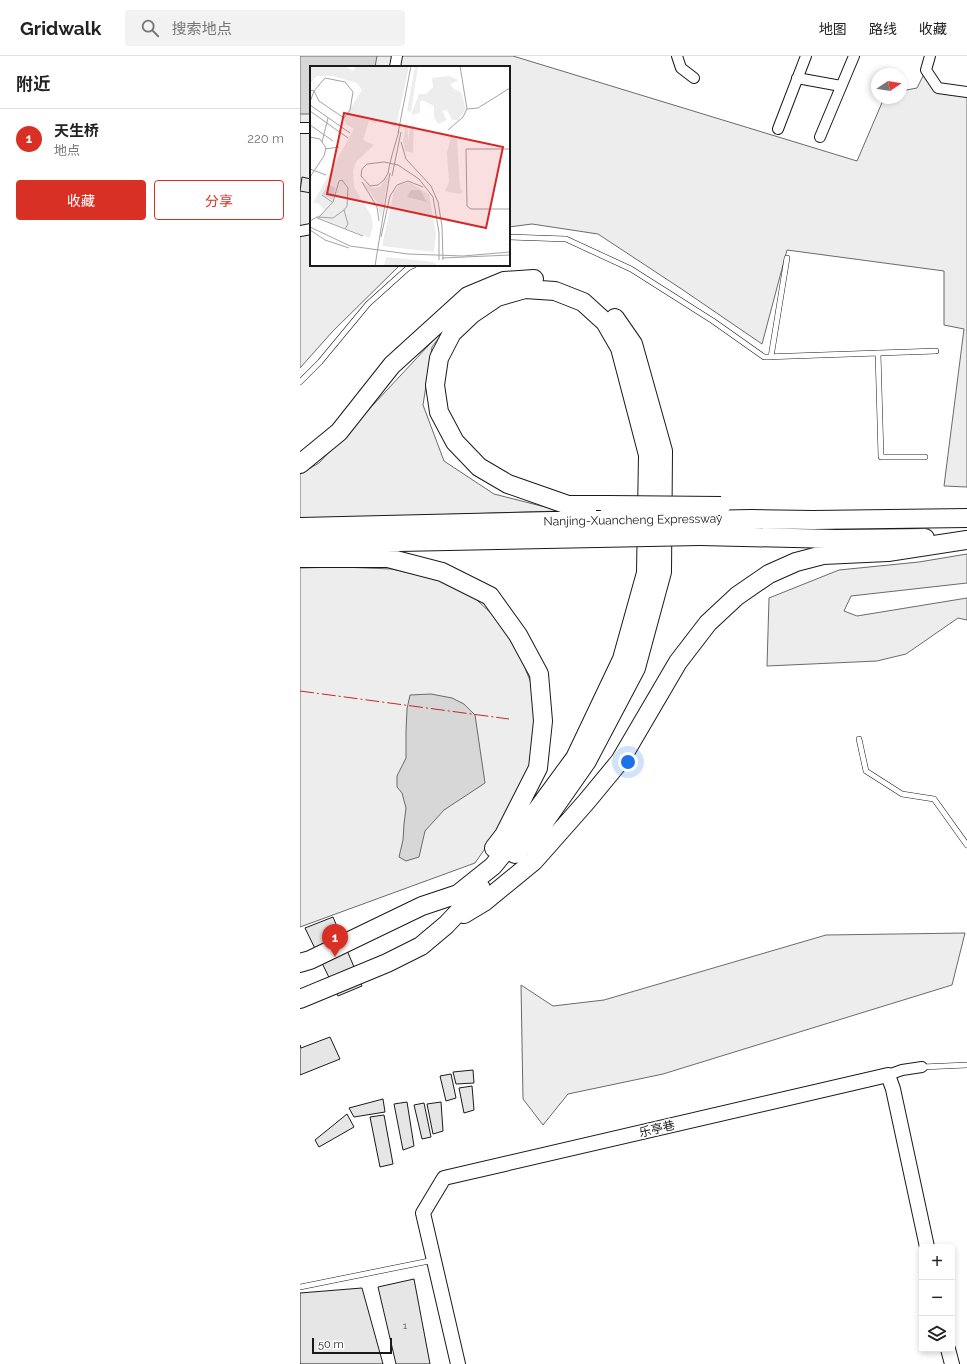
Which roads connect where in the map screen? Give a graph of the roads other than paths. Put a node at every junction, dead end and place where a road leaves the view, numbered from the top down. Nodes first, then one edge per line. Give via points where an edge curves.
1 (397, 56) edge
2 (677, 56) edge
3 (806, 56) edge
4 (854, 56) edge
5 (930, 56) edge
6 (395, 66) edge
7 (694, 78) dead end
8 (797, 78) junction
9 (842, 86) junction
10 (967, 92) edge
11 (778, 129) dead end
12 (820, 137) dead end
13 (310, 229) edge
14 (300, 230) edge
15 (510, 237) edge
16 (787, 258) dead end
17 (412, 266) edge
18 (936, 351) dead end
19 (878, 353) junction
20 (771, 357) junction
21 (300, 382) edge
22 (925, 457) dead end
23 (300, 464) edge
24 (920, 518) junction
25 (967, 518) edge
26 (300, 527) edge
27 (700, 528) junction
28 (597, 529) junction
29 (967, 539) edge
30 (300, 544) edge
31 (300, 558) edge
32 (859, 739) dead end
33 (967, 845) edge
34 (458, 894) junction
35 (446, 925) junction
36 (300, 963) edge
37 (300, 999) edge
38 (967, 1065) edge
39 (922, 1067) joint
40 (888, 1075) junction
41 (926, 1244) edge
42 (435, 1260) junction
43 (300, 1287) edge
44 (949, 1352) edge
45 (458, 1364) edge
46 (952, 1364) edge

1 - 6 street
2 - 7 street via 681,68
3 - 8 street
4 - 9 street
5 - 10 street via 926,70 938,88
8 - 9 street
8 - 11 street
9 - 12 street
13 - 14 street
15 - 20 lane via 566,239 631,269 764,357
16 - 20 lane
17 - 21 lane via 368,304
18 - 19 lane
19 - 20 lane
19 - 22 lane via 881,457
23 - 35 highway via 340,432 392,365 468,296 504,281 543,279 580,290 611,312 634,344 663,451 662,572 636,668 587,761 536,834
24 - 25 highway, Nanjing-Xuancheng Expressway
24 - 27 highway, Nanjing-Xuancheng Expressway via 751,519
24 - 34 highway, bridge via 721,506 608,505 568,505 508,484 478,467 455,442 439,412 435,385 439,358 452,333 472,314 497,297 525,289 555,291 582,302 605,322 620,348 648,455 646,572 622,659 575,758 493,866
26 - 28 highway, Nanjing-Xuancheng Expressway
27 - 28 highway, Nanjing-Xuancheng Expressway, bridge
27 - 29 highway, Nanjing-Xuancheng Expressway via 836,539
28 - 30 highway, Nanjing-Xuancheng Expressway
29 - 35 highway via 888,552 822,555 796,562 769,574 738,596 704,628 678,662 620,761 534,861 484,902
31 - 34 highway via 388,558 442,572 490,596 518,636 539,674 543,721 538,768 504,835
32 - 33 lane via 866,771 902,794 934,799
34 - 36 highway via 422,906
35 - 37 highway via 421,946
38 - 39 lane
39 - 40 street
40 - 41 street
40 - 42 street, 乐亭巷 via 444,1178 424,1213
42 - 43 lane
42 - 45 street, 乐亭巷
44 - 46 street

